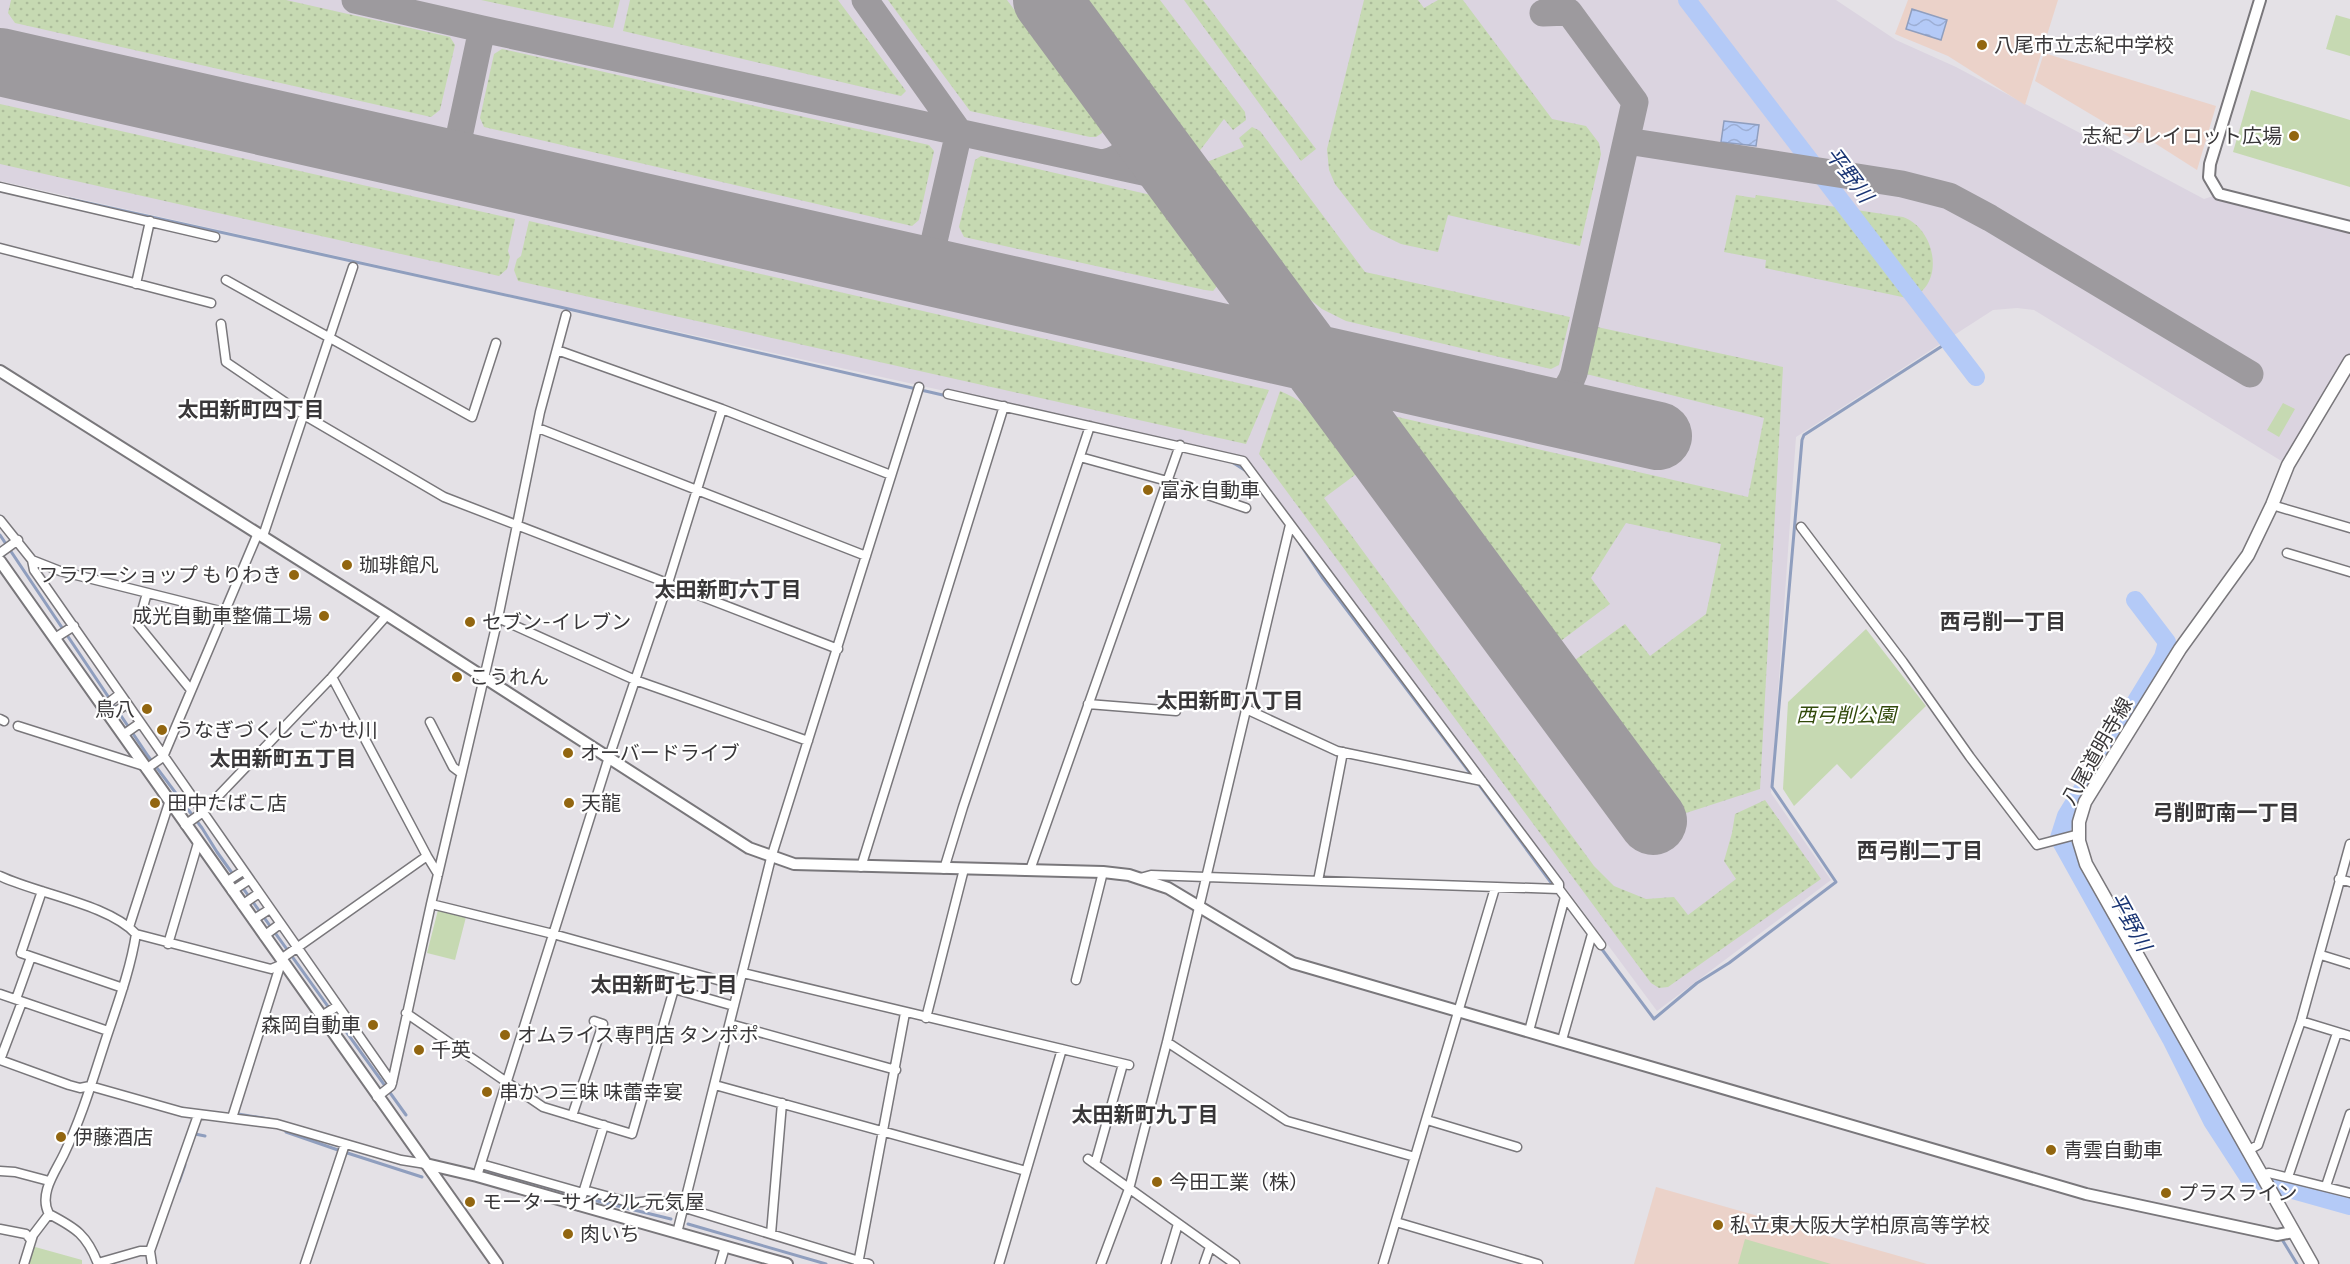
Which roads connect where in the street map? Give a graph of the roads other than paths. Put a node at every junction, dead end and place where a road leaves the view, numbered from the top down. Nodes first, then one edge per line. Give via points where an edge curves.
1 (2260, 0) edge
2 (0, 187) edge
3 (150, 221) junction
4 (2350, 226) edge
5 (215, 237) dead end
6 (0, 248) edge
7 (353, 267) dead end
8 (226, 280) dead end
9 (136, 284) junction
10 (211, 303) dead end
11 (566, 315) dead end
12 (221, 324) dead end
13 (330, 338) junction
14 (496, 343) dead end
15 (557, 350) junction
16 (2350, 363) edge
17 (0, 371) edge
18 (919, 387) dead end
19 (948, 394) dead end
20 (1004, 406) junction
21 (722, 409) junction
22 (304, 415) junction
23 (1090, 426) junction
24 (538, 428) junction
25 (1180, 445) junction
26 (1080, 457) junction
27 (891, 475) junction
28 (1167, 481) junction
29 (698, 490) junction
30 (2272, 505) junction
31 (1246, 508) dead end
32 (0, 520) edge
33 (518, 524) junction
34 (1290, 525) junction
35 (1801, 527) dead end
36 (2350, 528) edge
37 (260, 534) junction
38 (18, 540) junction
39 (3, 551) edge
40 (2287, 553) dead end
41 (866, 556) junction
42 (32, 560) junction
43 (0, 561) edge
44 (2350, 572) edge
45 (668, 583) junction
46 (147, 593) junction
47 (224, 612) junction
48 (387, 615) junction
49 (498, 618) junction
50 (74, 626) junction
51 (59, 636) junction
52 (837, 650) junction
53 (332, 677) junction
54 (483, 677) junction
55 (635, 680) junction
56 (191, 690) junction
57 (120, 694) junction
58 (127, 704) junction
59 (1088, 704) junction
60 (109, 709) junction
61 (1246, 709) junction
62 (1176, 711) dead end
63 (430, 722) dead end
64 (140, 723) junction
65 (18, 726) dead end
66 (126, 733) junction
67 (808, 741) junction
68 (1343, 752) junction
69 (163, 757) junction
70 (609, 757) junction
71 (147, 767) junction
72 (461, 773) junction
73 (1482, 781) junction
74 (169, 803) junction
75 (203, 812) junction
76 (188, 822) junction
77 (2079, 834) junction
78 (198, 843) junction
79 (2350, 844) edge
80 (427, 856) junction
81 (771, 858) junction
82 (861, 867) junction
83 (944, 868) junction
84 (964, 869) junction
85 (1030, 870) junction
86 (243, 871) junction
87 (1103, 872) junction
88 (438, 874) junction
89 (0, 876) edge
90 (1206, 876) junction
91 (1140, 878) junction
92 (2339, 879) junction
93 (249, 880) junction
94 (1318, 881) junction
95 (2350, 882) edge
96 (232, 885) junction
97 (1495, 888) junction
98 (1559, 888) junction
99 (42, 891) junction
100 (259, 893) junction
101 (1565, 897) junction
102 (245, 902) junction
103 (431, 904) junction
104 (1198, 906) junction
105 (270, 909) junction
106 (256, 918) junction
107 (280, 924) junction
108 (129, 927) junction
109 (136, 934) junction
110 (267, 934) junction
111 (553, 934) junction
112 (1592, 934) junction
113 (168, 944) junction
114 (1601, 945) dead end
115 (297, 947) junction
116 (2321, 955) junction
117 (31, 957) junction
118 (283, 961) junction
119 (2350, 964) edge
120 (742, 973) junction
121 (1076, 980) dead end
122 (739, 986) junction
123 (123, 988) junction
124 (0, 994) edge
125 (19, 1001) junction
126 (336, 1006) junction
127 (734, 1006) junction
128 (1457, 1010) junction
129 (406, 1013) junction
130 (905, 1013) junction
131 (324, 1015) junction
132 (343, 1016) junction
133 (926, 1018) junction
134 (594, 1021) dead end
135 (2301, 1021) junction
136 (730, 1024) junction
137 (331, 1025) junction
138 (108, 1031) junction
139 (1529, 1031) junction
140 (2337, 1033) junction
141 (2350, 1036) edge
142 (1562, 1040) junction
143 (1167, 1042) junction
144 (1062, 1049) junction
145 (0, 1060) edge
146 (896, 1070) junction
147 (505, 1081) junction
148 (715, 1085) junction
149 (90, 1086) junction
150 (386, 1089) junction
151 (782, 1104) junction
152 (2350, 1114) edge
153 (198, 1115) junction
154 (572, 1116) junction
155 (232, 1118) junction
156 (1427, 1120) junction
157 (604, 1125) junction
158 (883, 1132) junction
159 (2346, 1139) edge
160 (1517, 1147) dead end
161 (343, 1149) junction
162 (2247, 1151) junction
163 (1415, 1157) junction
164 (426, 1164) junction
165 (481, 1164) junction
166 (0, 1171) edge
167 (1026, 1171) junction
168 (2263, 1174) junction
169 (477, 1176) junction
170 (2288, 1177) junction
171 (49, 1181) junction
172 (2326, 1186) junction
173 (1129, 1189) junction
174 (583, 1192) junction
175 (2350, 1193) edge
176 (579, 1206) junction
177 (684, 1208) junction
178 (49, 1214) junction
179 (1396, 1222) junction
180 (1178, 1224) junction
181 (0, 1229) edge
182 (2293, 1232) junction
183 (677, 1233) junction
184 (771, 1234) junction
185 (31, 1240) junction
186 (1210, 1246) junction
187 (725, 1247) junction
188 (150, 1251) junction
189 (858, 1262) edge
190 (24, 1264) edge
191 (98, 1264) edge
192 (152, 1264) edge
193 (305, 1264) edge
194 (497, 1264) edge
195 (720, 1264) edge
196 (787, 1264) edge
197 (869, 1264) edge
198 (999, 1264) edge
199 (1101, 1264) edge
200 (1166, 1264) edge
201 (1204, 1264) edge
202 (1235, 1264) edge
203 (1383, 1264) edge
204 (1538, 1264) edge
205 (2312, 1264) edge

1 - 4 street via 2209,177 2219,194
2 - 3 street
3 - 5 street
3 - 9 street
6 - 9 street
7 - 13 street
8 - 13 street
9 - 10 street
11 - 15 street
12 - 22 street via 226,362
13 - 14 street via 472,417
13 - 22 street
15 - 21 street
15 - 24 street
16 - 30 main road, 八尾道明寺線 via 2288,465
17 - 37 street
18 - 27 street
19 - 20 street
20 - 23 street
20 - 82 street
21 - 27 street
21 - 29 street
22 - 33 street via 444,497
22 - 37 street
23 - 25 street
23 - 26 street
24 - 29 street
24 - 33 street
25 - 28 street
25 - 34 street via 1243,460
26 - 28 street
26 - 83 street
27 - 41 street
28 - 31 street
28 - 59 street
29 - 41 street
29 - 45 street
30 - 36 street
30 - 77 main road, 八尾道明寺線 via 2258,538 2180,649 2085,802
32 - 38 street
33 - 45 street
33 - 49 street
34 - 61 street
34 - 73 street
35 - 77 street via 2037,845
37 - 47 street
37 - 48 street
38 - 39 street
38 - 42 street
40 - 44 street
41 - 52 street
42 - 46 street
42 - 50 street via 34,570
43 - 51 street
45 - 52 street
45 - 55 street
46 - 47 street
46 - 56 street via 138,625
47 - 56 street
48 - 53 street
48 - 54 street
49 - 54 street
49 - 55 street
50 - 51 street
50 - 57 street
51 - 60 street
52 - 67 street
53 - 75 street
53 - 80 street
54 - 70 street
54 - 72 street
55 - 67 street
55 - 70 street
56 - 69 street
57 - 58 street
57 - 60 street
58 - 60 street
58 - 64 street
59 - 62 street
59 - 85 street
60 - 66 street
61 - 68 street
61 - 90 street
63 - 72 street via 453,767
64 - 66 street
64 - 69 street
65 - 71 street
66 - 71 street
67 - 81 street
68 - 73 street
68 - 94 street
69 - 71 street
69 - 75 street
70 - 81 street via 749,848
70 - 111 street
71 - 74 street
72 - 88 street
73 - 98 street
74 - 76 street
74 - 108 street
75 - 76 street
75 - 86 street
76 - 78 street
77 - 162 main road, 八尾道明寺線 via 2086,864
78 - 96 street
78 - 113 street
79 - 92 street
80 - 88 street
80 - 115 street
81 - 82 street via 794,864
81 - 120 street
82 - 83 street
83 - 84 street
84 - 85 street
84 - 133 street
85 - 87 street
86 - 93 street
86 - 96 street
87 - 91 street
87 - 121 street
88 - 103 street
89 - 99 street
90 - 91 street
90 - 94 street
90 - 104 street
91 - 104 street via 1168,888
92 - 95 street
92 - 116 street
93 - 96 street
93 - 100 street
94 - 97 street
96 - 102 street
97 - 98 street
97 - 128 street
98 - 101 street
99 - 108 street
99 - 117 street via 21,953
100 - 102 street
100 - 105 street
101 - 112 street
101 - 139 street
102 - 106 street
103 - 111 street
103 - 129 street
104 - 128 street via 1293,963
104 - 143 street
105 - 106 street
105 - 107 street
106 - 110 street
107 - 110 street
107 - 115 street
108 - 109 street
109 - 113 street
109 - 123 street
110 - 118 street
111 - 122 street
111 - 147 street
112 - 114 street
112 - 142 street
113 - 118 street via 271,969
115 - 118 street
115 - 126 street
116 - 119 street
116 - 135 street
117 - 123 street
117 - 125 street
118 - 131 street
118 - 155 street
120 - 122 street
120 - 130 street
122 - 127 street
123 - 138 street
124 - 125 street
125 - 138 street
125 - 145 street
126 - 131 street
126 - 132 street
127 - 136 street
127 - 157 street via 674,989 632,1134
128 - 139 street
128 - 156 street
129 - 147 street
129 - 150 street
130 - 133 street
130 - 146 street
131 - 137 street
132 - 137 street
132 - 150 street
133 - 144 street
134 - 154 street via 603,1024
135 - 140 street
135 - 162 street via 2258,1145
136 - 146 street
136 - 148 street
137 - 150 street
138 - 149 street
139 - 142 street
140 - 141 street
140 - 170 street
142 - 182 street via 2086,1194 2277,1235
143 - 163 street via 1287,1121
143 - 173 street
144 - 167 street
144 - 173 street via 1126,1064 1092,1162
145 - 149 street via 69,1085
146 - 158 street
147 - 154 street via 543,1107
147 - 165 street
148 - 151 street
148 - 177 street
149 - 153 street
149 - 171 street
150 - 164 street
151 - 158 street
151 - 184 street
152 - 159 street
153 - 155 street
153 - 188 street
154 - 157 street
155 - 161 street via 277,1124
156 - 160 street
156 - 163 street
157 - 174 street
158 - 167 street
158 - 189 street
159 - 172 street
161 - 164 street
161 - 193 street
162 - 168 main road, 八尾道明寺線
163 - 179 street
164 - 169 street
164 - 194 street
165 - 169 street
165 - 174 street
166 - 171 street
167 - 198 street
168 - 170 street
168 - 182 main road, 八尾道明寺線
169 - 176 street
170 - 172 street
171 - 178 street
172 - 175 street
173 - 180 street
173 - 199 street
174 - 176 street
174 - 177 street via 632,1203 659,1200
176 - 183 street
177 - 183 street
177 - 184 street
178 - 185 street
178 - 191 street via 85,1236
179 - 203 street
179 - 204 street
180 - 186 street
180 - 200 street
181 - 185 street via 26,1234
182 - 205 main road, 八尾道明寺線
183 - 187 street
184 - 189 street
185 - 190 street
186 - 201 street
186 - 202 street
187 - 195 street
187 - 196 street
188 - 191 street
188 - 192 street
189 - 197 street

